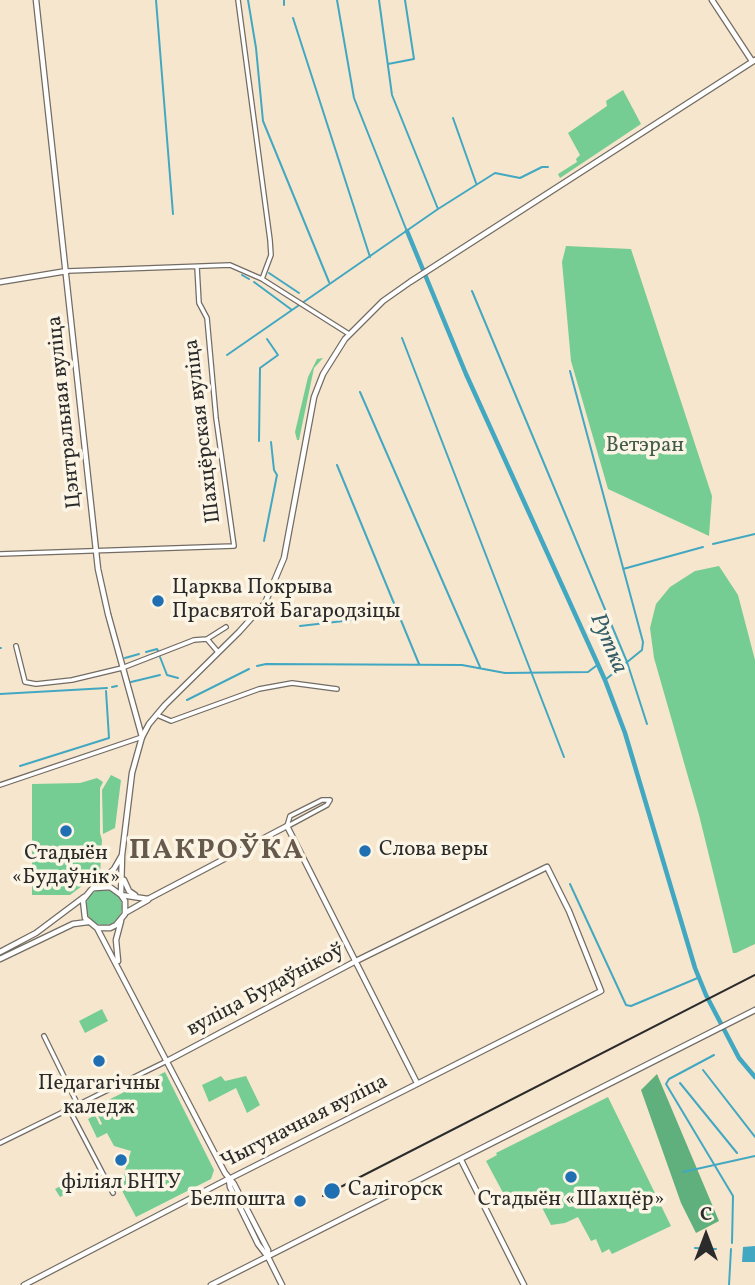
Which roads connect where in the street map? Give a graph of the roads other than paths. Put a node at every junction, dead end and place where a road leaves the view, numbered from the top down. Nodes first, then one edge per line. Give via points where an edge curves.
1 (36, 0) edge
2 (239, 0) edge
3 (712, 0) edge
4 (754, 62) edge
5 (197, 267) junction
6 (67, 271) junction
7 (262, 279) junction
8 (0, 282) edge
9 (349, 334) junction
10 (96, 550) junction
11 (0, 554) edge
12 (226, 627) dead end
13 (207, 639) junction
14 (16, 646) dead end
15 (218, 652) junction
16 (122, 668) junction
17 (337, 689) dead end
18 (157, 715) junction
19 (142, 737) junction
20 (0, 785) edge
21 (287, 826) junction
22 (122, 855) junction
23 (122, 877) junction
24 (88, 893) junction
25 (121, 895) junction
26 (136, 896) junction
27 (148, 899) junction
28 (125, 914) junction
29 (121, 921) junction
30 (89, 922) junction
31 (97, 928) junction
32 (0, 951) edge
33 (0, 959) edge
34 (356, 961) junction
35 (118, 965) junction
36 (601, 991) joint
37 (755, 1010) edge
38 (44, 1036) dead end
39 (167, 1060) junction
40 (417, 1083) junction
41 (78, 1105) junction
42 (69, 1109) junction
43 (0, 1143) edge
44 (461, 1160) junction
45 (228, 1179) junction
46 (113, 1193) dead end
47 (268, 1257) junction
48 (24, 1285) edge
49 (211, 1285) edge
50 (282, 1285) edge
51 (524, 1285) edge

1 - 6 main road, Цэнтральная вуліца
2 - 7 street via 270,240 271,255
3 - 4 main road
4 - 9 main road via 411,282
5 - 6 street
5 - 7 street via 230,265
5 - 10 street, Шахцёрская вуліца via 234,546
6 - 8 main road
6 - 10 main road, Цэнтральная вуліца
7 - 9 street
9 - 15 main road via 327,366 314,397 284,558 275,583 265,603
10 - 11 street
10 - 16 main road, Цэнтральная вуліца
12 - 13 street
13 - 15 street
13 - 16 street
14 - 16 street via 24,681 36,684
15 - 18 main road
16 - 19 main road, Цэнтральная вуліца
17 - 18 street via 277,685 171,721
18 - 19 main road
19 - 20 street
19 - 22 main road
21 - 21 street via 327,805 330,800 290,816
21 - 27 main road
21 - 34 main road
22 - 23 main road
22 - 24 main road
23 - 25 main road
23 - 26 main road
24 - 25 main road via 104,886
24 - 30 main road via 83,912
24 - 32 main road via 36,933
25 - 26 main road
25 - 28 main road
26 - 27 main road
27 - 28 main road
28 - 29 main road
29 - 31 main road via 110,928
29 - 35 main road
30 - 31 main road
30 - 33 main road via 73,924
31 - 35 main road
34 - 36 main road, вуліца Будаўнікоў via 547,866
34 - 39 main road, вуліца Будаўнікоў
34 - 40 main road
35 - 39 main road
36 - 40 main road, Чыгуначная вуліца
37 - 44 main road
38 - 41 street
39 - 41 street, вуліца Будаўнікоў
39 - 45 main road
40 - 45 main road, Чыгуначная вуліца
41 - 42 street, вуліца Будаўнікоў
42 - 43 street, вуліца Будаўнікоў
42 - 46 street
44 - 47 main road
44 - 51 main road
45 - 47 main road
45 - 48 main road, Чыгуначная вуліца
47 - 49 main road
47 - 50 main road

